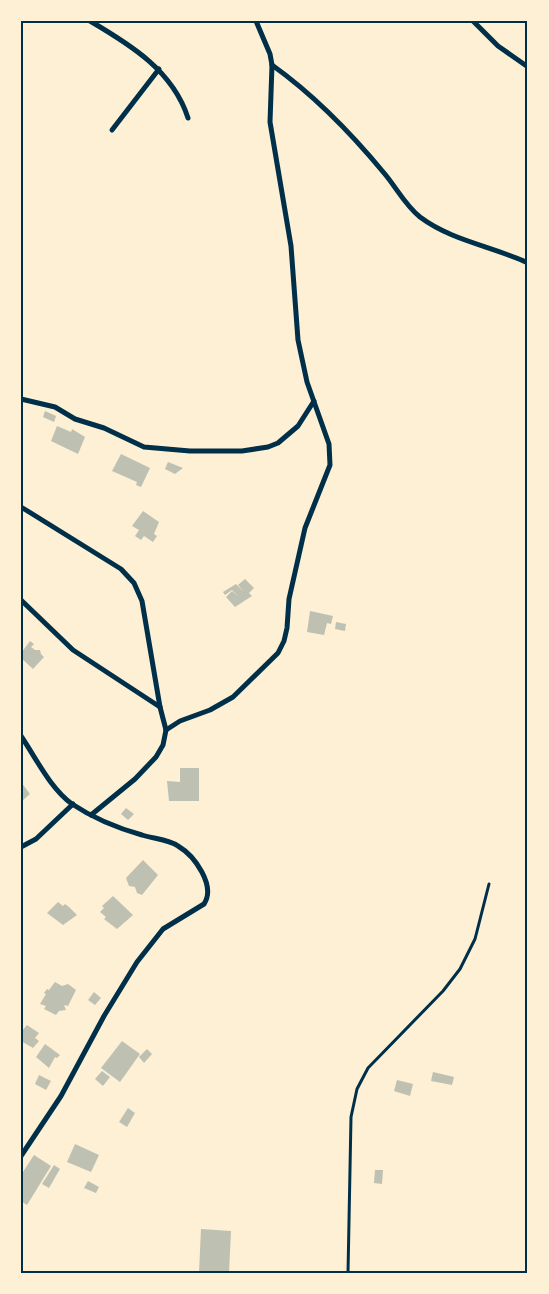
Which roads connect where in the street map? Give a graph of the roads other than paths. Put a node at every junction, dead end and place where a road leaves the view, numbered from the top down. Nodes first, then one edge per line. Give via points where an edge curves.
1 (90, 21) edge
2 (256, 21) edge
3 (472, 21) edge
4 (272, 65) junction
5 (528, 67) edge
6 (159, 69) junction
7 (188, 118) dead end
8 (112, 130) dead end
9 (528, 263) edge
10 (21, 399) edge
11 (314, 401) junction
12 (21, 507) edge
13 (21, 600) edge
14 (160, 707) junction
15 (166, 730) junction
16 (21, 736) edge
17 (73, 804) junction
18 (91, 815) junction
19 (21, 847) edge
20 (489, 884) dead end
21 (21, 1156) edge
22 (348, 1273) edge

1 - 6 street via 122,40
2 - 4 street
3 - 5 street via 498,46
4 - 9 street via 311,95 384,172 408,206 420,216 453,237
4 - 11 street via 271,136 291,246 298,340
6 - 7 street via 183,103
6 - 8 street
10 - 11 street via 55,408 144,447 190,451 242,451 278,443 298,426
11 - 15 street via 329,444 330,465 305,528 289,600 284,642 266,666 233,697
12 - 14 street via 121,569 134,583 142,601
13 - 14 street via 73,650
14 - 15 street
15 - 18 street via 156,757
16 - 17 street via 47,777
17 - 18 street
17 - 19 street via 36,839
18 - 21 street via 131,832 173,843 184,850 206,882 208,898 198,909 163,929 146,950 104,1016 61,1096
20 - 22 lane via 474,939 460,969 443,992 368,1068 357,1089 351,1117

